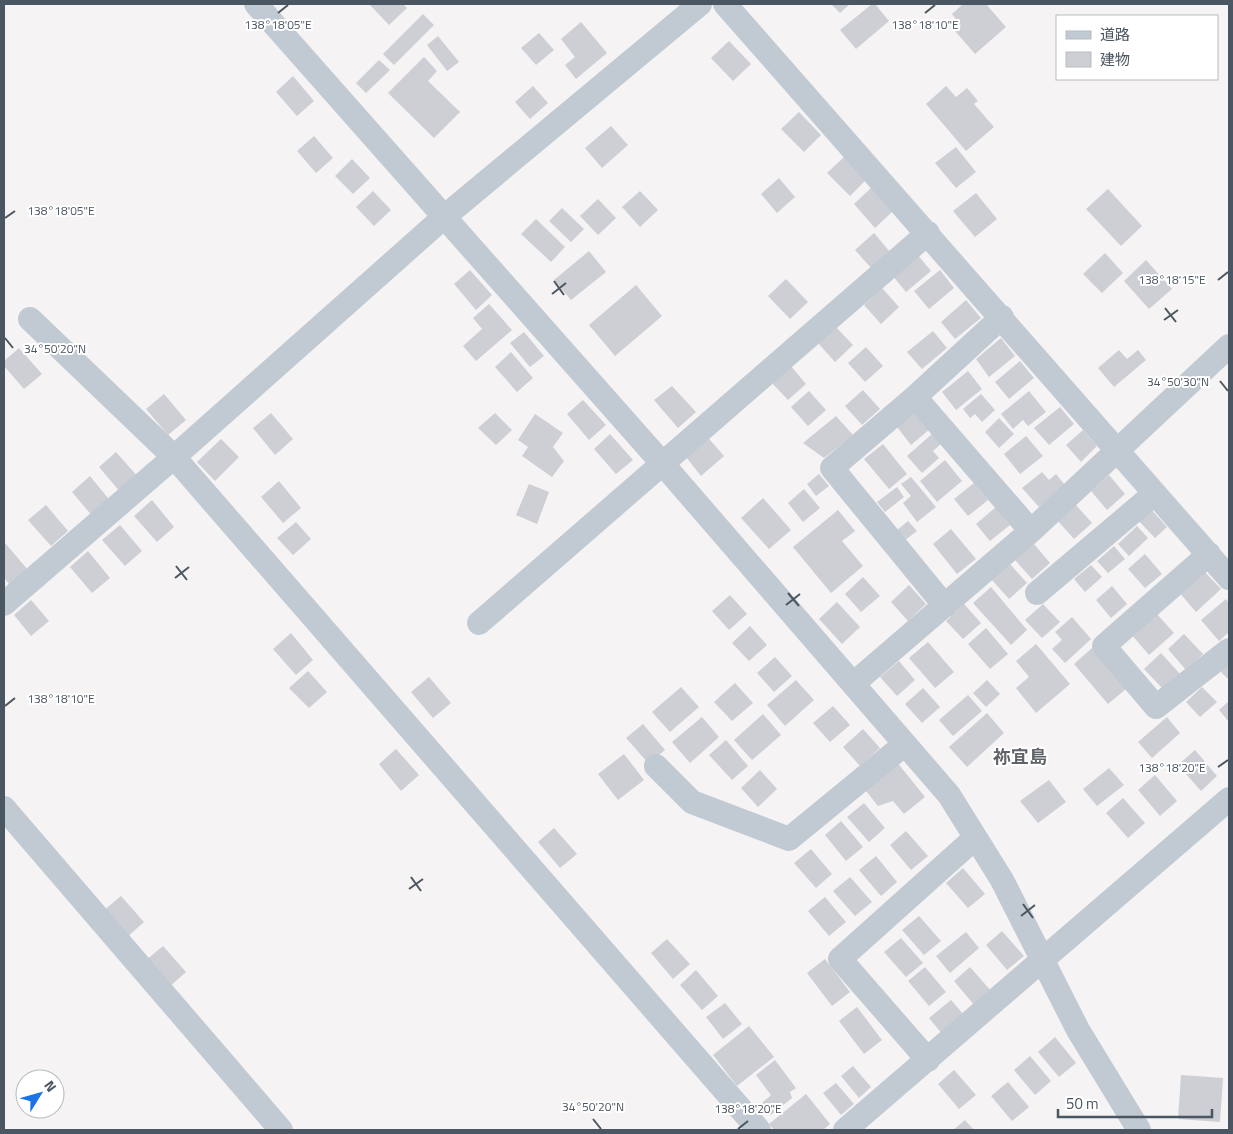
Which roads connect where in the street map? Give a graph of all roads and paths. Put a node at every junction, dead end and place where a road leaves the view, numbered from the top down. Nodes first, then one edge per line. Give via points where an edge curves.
1 (700, 4) edge
2 (725, 4) edge
3 (265, 9) edge
4 (444, 217) junction
5 (928, 233) junction
6 (1002, 317) junction
7 (30, 320) dead end
8 (1229, 346) edge
9 (915, 397) junction
10 (1117, 449) junction
11 (174, 457) junction
12 (662, 463) junction
13 (1154, 494) junction
14 (1030, 531) junction
15 (1209, 554) junction
16 (1229, 578) edge
17 (1036, 593) dead end
18 (4, 604) edge
19 (945, 606) junction
20 (478, 623) dead end
21 (1229, 650) edge
22 (853, 684) junction
23 (905, 744) junction
24 (656, 766) dead end
25 (1229, 799) edge
26 (4, 808) edge
27 (975, 838) junction
28 (1045, 960) junction
29 (928, 1060) junction
30 (281, 1130) edge
31 (759, 1130) edge
32 (845, 1130) edge
33 (1139, 1130) edge

1 - 4 street
2 - 5 street
3 - 4 street
4 - 11 street
4 - 12 street
5 - 6 street
5 - 12 street
6 - 9 street
6 - 10 street
7 - 11 street
8 - 10 street
9 - 14 street
9 - 19 street via 832,468
10 - 13 street
10 - 14 street
11 - 18 street
11 - 31 street
12 - 20 street
12 - 22 street
13 - 15 street
13 - 17 street
14 - 19 street
15 - 16 street
15 - 21 street via 1104,646 1156,708
19 - 22 street
22 - 23 street
23 - 24 street via 789,839 692,802
23 - 27 street via 949,795
25 - 28 street
26 - 30 street
27 - 28 street via 1002,880
27 - 29 street via 840,959
28 - 29 street
28 - 33 street via 1078,1030
29 - 32 street

